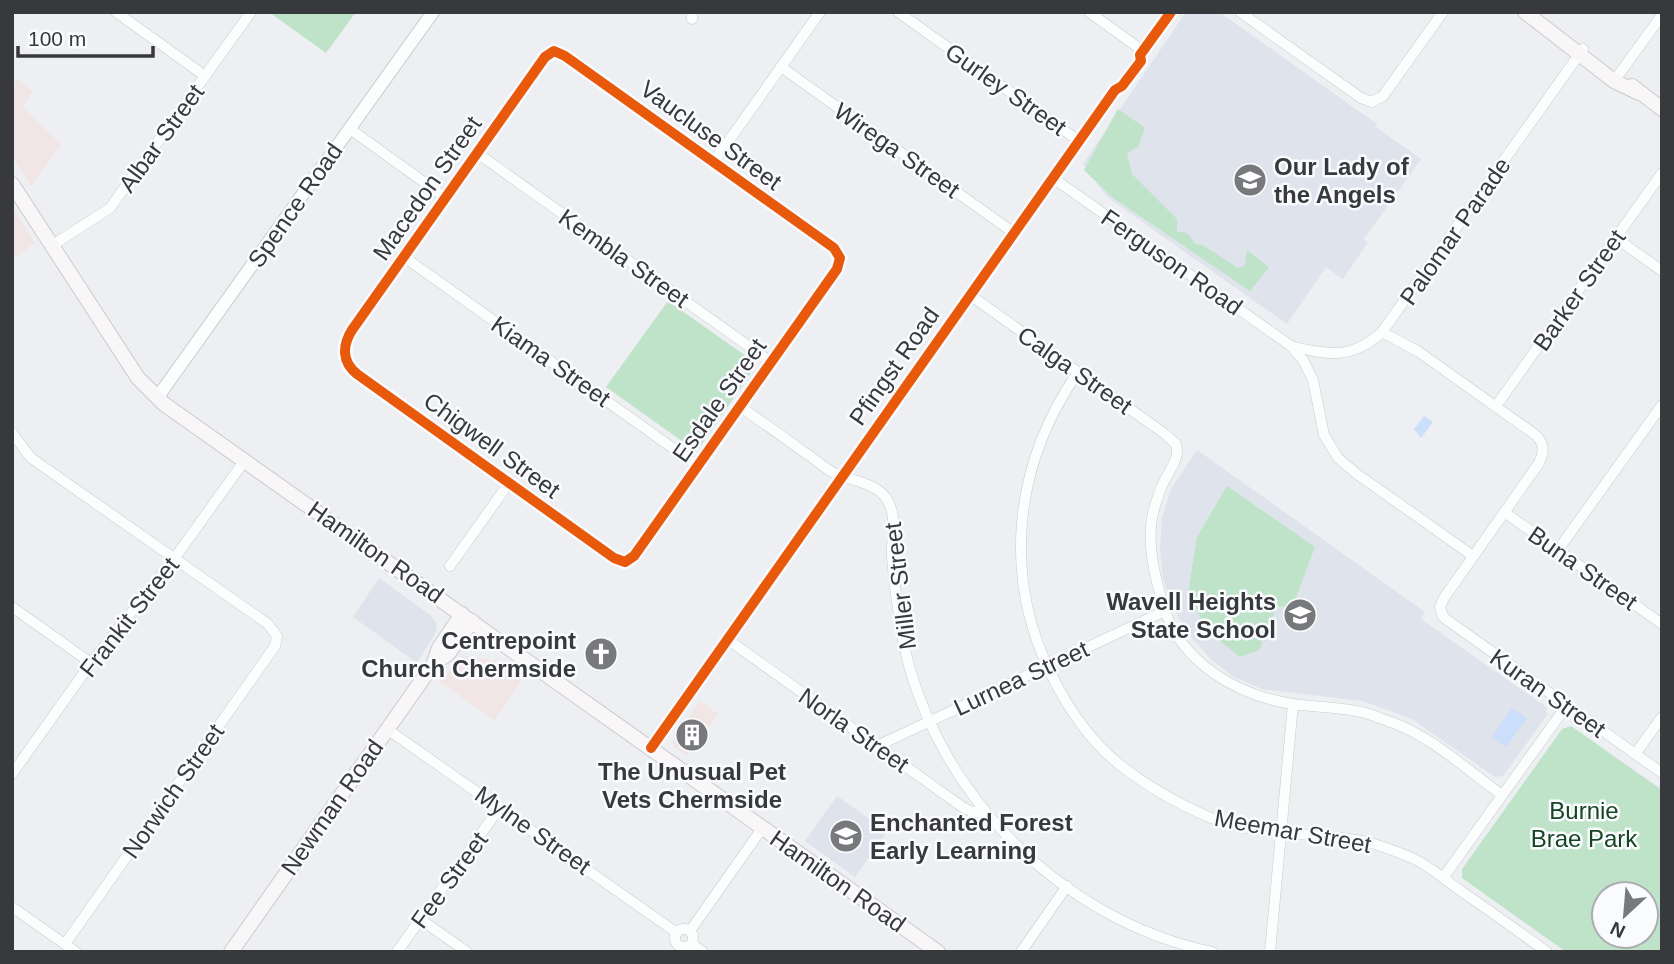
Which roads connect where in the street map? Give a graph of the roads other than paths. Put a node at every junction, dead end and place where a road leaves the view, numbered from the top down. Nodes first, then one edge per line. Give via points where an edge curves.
1 (116, 12) edge
2 (251, 12) edge
3 (433, 12) edge
4 (820, 12) edge
5 (898, 12) edge
6 (1089, 12) edge
7 (1171, 12) edge
8 (1240, 12) edge
9 (1443, 12) edge
10 (1525, 12) edge
11 (1662, 15) edge
12 (554, 51) joint
13 (1581, 52) junction
14 (1141, 53) junction
15 (780, 67) junction
16 (205, 76) junction
17 (1617, 77) junction
18 (1662, 109) edge
19 (350, 129) junction
20 (1079, 141) junction
21 (477, 153) junction
22 (713, 163) junction
23 (1662, 173) edge
24 (1053, 178) junction
25 (13, 184) edge
26 (446, 198) junction
27 (1014, 233) junction
28 (1616, 238) junction
29 (53, 245) junction
30 (404, 257) junction
31 (840, 258) joint
32 (1662, 271) edge
33 (970, 295) junction
34 (1382, 332) junction
35 (1291, 346) junction
36 (345, 354) joint
37 (771, 362) junction
38 (1078, 372) junction
39 (157, 398) junction
40 (1662, 405) edge
41 (739, 406) junction
42 (1496, 407) junction
43 (12, 433) edge
44 (245, 460) junction
45 (698, 466) junction
46 (842, 475) junction
47 (509, 483) junction
48 (1504, 512) junction
49 (1558, 550) junction
50 (1473, 556) junction
51 (174, 559) junction
52 (625, 562) joint
53 (450, 566) dead end
54 (12, 607) edge
55 (1165, 611) junction
56 (467, 617) junction
57 (1662, 624) edge
58 (727, 639) junction
59 (91, 663) junction
60 (1047, 666) junction
61 (1293, 704) junction
62 (1567, 705) junction
63 (1662, 717) edge
64 (928, 722) junction
65 (387, 729) junction
66 (877, 746) junction
67 (651, 748) junction
68 (1635, 754) junction
69 (1662, 773) edge
70 (12, 774) edge
71 (1502, 795) junction
72 (500, 807) junction
73 (985, 813) junction
74 (763, 827) junction
75 (1281, 833) junction
76 (1443, 878) junction
77 (1067, 886) junction
78 (12, 907) edge
79 (420, 919) junction
80 (690, 931) junction
81 (677, 933) junction
82 (65, 944) junction
83 (692, 944) junction
84 (677, 949) edge
85 (232, 951) edge
86 (76, 952) edge
87 (397, 952) edge
88 (467, 952) edge
89 (703, 952) edge
90 (938, 952) edge
91 (1021, 952) edge
92 (1212, 952) edge
93 (1270, 952) edge
94 (1547, 952) edge

1 - 16 street
2 - 16 street, Albar Street
3 - 19 street, Spence Road
4 - 15 street
5 - 20 street, Gurley Street
6 - 14 street
7 - 14 street, Pfingst Road
8 - 9 street via 1372,102 1383,96
10 - 13 main road
11 - 17 street
12 - 21 street, Macedon Street via 545,57
12 - 22 street, Vaucluse Street
13 - 17 main road
13 - 34 street, Palomar Parade
14 - 20 street, Pfingst Road via 1133,56
15 - 22 street
15 - 27 street, Wirega Street
16 - 29 street, Albar Street via 110,208
17 - 18 main road
19 - 26 street
19 - 39 street, Spence Road
20 - 24 street, Pfingst Road
21 - 26 street, Macedon Street
21 - 37 street, Kembla Street
22 - 31 street, Vaucluse Street via 834,248
23 - 28 street, Barker Street
24 - 27 street, Pfingst Road
24 - 35 street, Ferguson Road
25 - 29 main road, Hamilton Road
26 - 30 street, Macedon Street
27 - 33 street, Pfingst Road
28 - 32 street
28 - 42 street, Barker Street
29 - 39 main road, Hamilton Road via 129,365
30 - 36 street, Macedon Street via 352,330
30 - 45 street, Kiama Street
31 - 37 street, Esdale Street
33 - 38 street, Calga Street
33 - 46 street, Pfingst Road
34 - 35 street, Palomar Parade via 1361,348 1341,353 1320,354
34 - 42 street via 1419,352
35 - 50 street via 1312,380 1324,435 1338,458
36 - 47 street, Chigwell Street via 357,374
37 - 41 street, Esdale Street
38 - 55 street, Calga Street via 1178,448 1152,516 1155,575
38 - 60 street, Meemar Street via 1042,436 1023,513 1020,548 1025,598
39 - 44 main road, Hamilton Road
40 - 49 street
41 - 45 street, Esdale Street
41 - 46 street, Miller Street
42 - 48 street via 1537,436 1543,448 1539,463
43 - 51 street via 31,458
44 - 51 street, Frankit Street
44 - 56 main road, Hamilton Road
45 - 52 street, Esdale Street via 634,556
46 - 58 street, Pfingst Road
46 - 64 street, Miller Street via 877,490 890,506 900,625
47 - 52 street, Chigwell Street
47 - 53 street
48 - 49 street, Buna Street
48 - 50 street
49 - 57 street, Buna Street
50 - 62 street, Kuran Street via 1444,598 1440,608 1445,619
51 - 59 street, Frankit Street
51 - 82 street, Norwich Street via 268,624 277,636 275,646
54 - 59 street
55 - 60 street, Lurnea Street
55 - 61 street via 1183,643 1204,666 1244,691
56 - 65 main road, Newman Road via 448,654 434,663
56 - 67 main road, Hamilton Road
58 - 66 street, Norla Street
58 - 67 street, Pfingst Road
59 - 70 street, Frankit Street
60 - 64 street, Lurnea Street
60 - 75 street, Meemar Street via 1081,724 1128,771 1163,795 1214,819
61 - 71 street via 1360,711 1409,729
61 - 75 street
62 - 68 street, Kuran Street
62 - 71 street
63 - 68 street
64 - 66 street, Lurnea Street
64 - 73 street, Miller Street
65 - 72 street, Mylne Street
65 - 85 main road, Newman Road
66 - 73 street, Norla Street via 965,808
67 - 74 main road, Hamilton Road
68 - 69 street, Kuran Street
71 - 76 street
72 - 79 street, Fee Street
72 - 81 street, Mylne Street
73 - 77 street, Miller Street
74 - 80 street
74 - 90 main road, Hamilton Road
75 - 76 street, Meemar Street via 1366,842 1415,859
75 - 93 street
76 - 94 street, Meemar Street
77 - 91 street
77 - 92 street, Miller Street via 1104,912 1171,941
78 - 82 street
79 - 87 street, Fee Street
79 - 88 street
80 - 81 street
80 - 83 street
81 - 84 street
82 - 86 street
83 - 84 street
83 - 89 street

